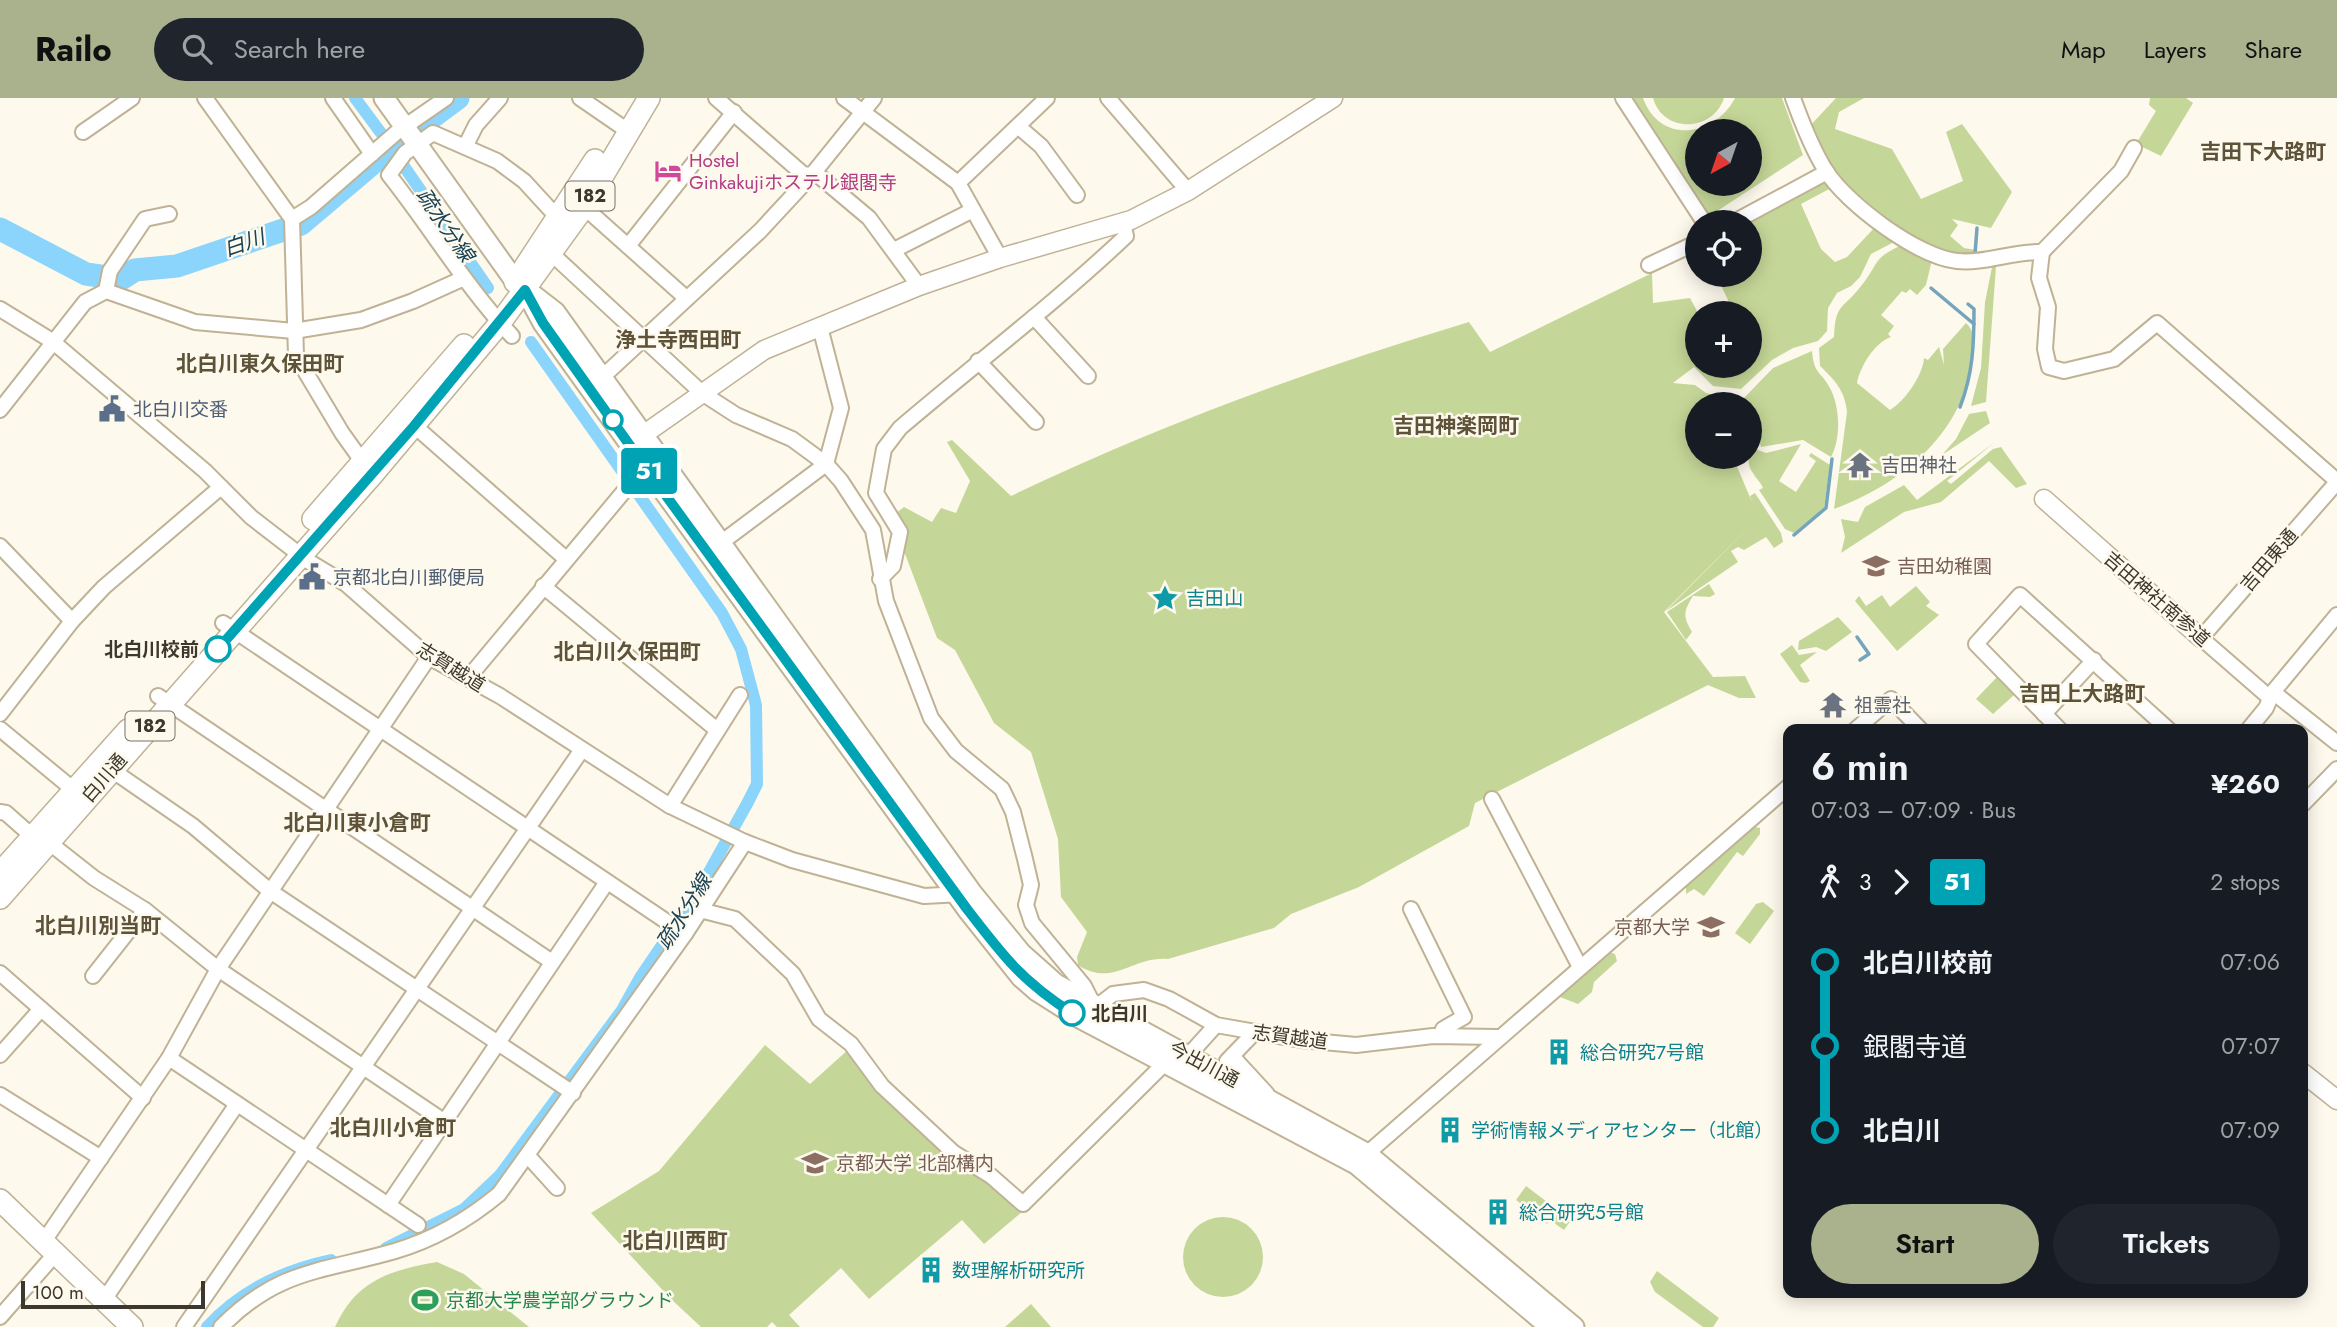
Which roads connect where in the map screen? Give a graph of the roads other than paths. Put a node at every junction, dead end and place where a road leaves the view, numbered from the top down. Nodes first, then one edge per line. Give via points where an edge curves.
1 (132, 98) edge
2 (205, 98) edge
3 (333, 98) edge
4 (384, 98) edge
5 (446, 98) edge
6 (500, 98) edge
7 (580, 98) edge
8 (633, 98) edge
9 (649, 98) edge
10 (716, 98) edge
11 (844, 98) edge
12 (874, 98) edge
13 (1047, 98) edge
14 (1108, 98) edge
15 (1333, 98) edge
16 (1623, 98) edge
17 (1793, 98) edge
18 (734, 112) junction
19 (863, 112) junction
20 (1019, 127) junction
21 (622, 128) junction
22 (83, 132) dead end
23 (410, 136) junction
24 (466, 145) junction
25 (2134, 148) dead end
26 (372, 154) junction
27 (1826, 172) junction
28 (811, 176) junction
29 (958, 183) junction
30 (1188, 191) junction
31 (1077, 195) dead end
32 (583, 207) junction
33 (973, 210) junction
34 (1696, 210) edge
35 (1756, 210) edge
36 (169, 214) dead end
37 (558, 218) junction
38 (1122, 223) junction
39 (292, 225) junction
40 (628, 246) junction
41 (1685, 248) edge
42 (894, 250) junction
43 (2042, 252) junction
44 (552, 254) junction
45 (1000, 258) junction
46 (1649, 265) dead end
47 (464, 278) junction
48 (108, 282) junction
49 (520, 286) junction
50 (919, 286) junction
51 (687, 298) junction
52 (0, 309) edge
53 (1034, 317) junction
54 (501, 324) junction
55 (820, 327) junction
56 (294, 331) junction
57 (642, 340) junction
58 (52, 341) junction
59 (978, 361) junction
60 (1088, 376) dead end
61 (596, 383) junction
62 (702, 393) junction
63 (0, 410) edge
64 (408, 420) junction
65 (1036, 422) dead end
66 (637, 439) junction
67 (826, 464) junction
68 (368, 468) junction
69 (639, 471) junction
70 (2337, 481) edge
71 (220, 487) junction
72 (2044, 499) dead end
73 (0, 546) edge
74 (715, 547) junction
75 (294, 552) junction
76 (566, 559) junction
77 (880, 579) junction
78 (543, 586) junction
79 (2337, 615) edge
80 (72, 621) junction
81 (229, 626) junction
82 (2201, 638) junction
83 (429, 657) junction
84 (2094, 660) junction
85 (468, 678) junction
86 (740, 695) dead end
87 (2272, 695) junction
88 (164, 700) junction
89 (0, 714) edge
90 (2044, 714) junction
91 (1863, 724) edge
92 (1915, 724) edge
93 (2054, 724) edge
94 (2163, 724) edge
95 (2252, 724) edge
96 (381, 728) junction
97 (0, 729) edge
98 (717, 730) junction
99 (2337, 743) edge
100 (581, 751) junction
101 (105, 765) junction
102 (2337, 769) edge
103 (1783, 791) edge
104 (79, 794) junction
105 (1492, 799) dead end
106 (2308, 799) edge
107 (670, 806) junction
108 (326, 810) junction
109 (0, 812) edge
110 (528, 828) junction
111 (39, 837) junction
112 (745, 842) junction
113 (0, 873) edge
114 (607, 882) junction
115 (271, 891) junction
116 (964, 894) junction
117 (0, 898) edge
118 (473, 909) junction
119 (1411, 909) dead end
120 (145, 910) junction
121 (700, 910) junction
122 (685, 934) junction
123 (552, 962) junction
124 (1580, 967) junction
125 (218, 969) junction
126 (0, 973) edge
127 (93, 976) dead end
128 (418, 989) junction
129 (1095, 1007) junction
130 (41, 1009) junction
131 (1216, 1025) junction
132 (1255, 1032) junction
133 (1441, 1036) junction
134 (1497, 1037) junction
135 (499, 1043) junction
136 (0, 1055) edge
137 (1188, 1056) junction
138 (1232, 1056) junction
139 (169, 1058) junction
140 (1166, 1062) junction
141 (364, 1068) junction
142 (1218, 1071) junction
143 (2308, 1077) edge
144 (573, 1093) junction
145 (0, 1095) edge
146 (143, 1098) junction
147 (2337, 1100) edge
148 (1274, 1102) junction
149 (237, 1104) junction
150 (445, 1122) junction
151 (307, 1151) junction
152 (528, 1156) junction
153 (101, 1158) junction
154 (1361, 1159) junction
155 (557, 1188) dead end
156 (0, 1200) edge
157 (388, 1205) junction
158 (418, 1225) dead end
159 (50, 1247) junction
160 (104, 1300) junction
161 (0, 1317) edge
162 (132, 1327) edge
163 (184, 1327) edge
164 (221, 1327) edge
165 (1550, 1327) edge
166 (1574, 1327) edge

1 - 22 street
2 - 39 street
3 - 26 street
4 - 23 main road, 今出川通
5 - 23 street
6 - 24 street via 476,125
7 - 21 street
8 - 21 main road, 白川通 / 182
9 - 21 main road, 白川通 / 182
10 - 18 street
11 - 19 street
12 - 19 street
13 - 20 street
14 - 30 street
15 - 30 street
16 - 34 street
17 - 27 street
18 - 28 street via 803,174
18 - 40 street
19 - 28 street
19 - 29 street
20 - 29 street
20 - 31 street via 1041,146
21 - 32 main road, 白川通 / 182
21 - 37 main road, 白川通 / 182
23 - 24 street via 433,133
23 - 26 street
23 - 47 street via 389,175
23 - 49 main road, 今出川通
24 - 37 street via 524,181
25 - 43 street via 2121,171
26 - 39 street
27 - 35 street
27 - 43 street via 1850,198 1904,239 1943,258 1972,260
28 - 42 street via 819,176 869,218
28 - 51 street
29 - 33 street
30 - 38 street
32 - 40 street
32 - 44 main road, 白川通 / 182
33 - 42 street
33 - 45 street
36 - 48 street via 149,211
37 - 49 main road, 白川通 / 182
38 - 45 street
38 - 53 street via 1126,236
39 - 56 street
40 - 51 street
41 - 46 street
42 - 50 street
43 - 70 street via 2039,278 2048,307 2045,349 2049,367 2064,371 2115,359 2157,323
44 - 49 main road, 白川通 / 182
44 - 57 street
45 - 50 street
47 - 54 street
47 - 56 street via 361,320
48 - 56 street via 195,323
48 - 58 street
49 - 54 main road, 白川通 / 182
49 - 61 main road, 今出川通 via 555,313
50 - 55 street
51 - 57 street
52 - 58 street, 志賀越道
53 - 59 street
53 - 60 street
54 - 64 main road, 白川通 / 182
55 - 62 street via 764,350
55 - 67 street via 841,408
56 - 68 street via 296,356
57 - 61 street
57 - 62 street
58 - 63 street
58 - 71 street, 志賀越道
59 - 65 street
59 - 77 street via 900,428 884,449 876,493 900,532 893,566
61 - 66 main road, 今出川通
62 - 66 street
62 - 67 street via 736,415 792,439
64 - 68 main road, 白川通 / 182
64 - 76 street
66 - 69 main road, 今出川通
67 - 74 street
67 - 77 street via 873,530
68 - 75 main road, 白川通 / 182
69 - 74 main road, 今出川通
69 - 76 street
70 - 82 street, 吉田東通
71 - 75 street, 志賀越道
71 - 80 street via 132,561
72 - 82 street, 吉田神社南参道
73 - 80 street
74 - 116 main road, 今出川通
75 - 81 main road, 白川通 / 182
75 - 83 street, 志賀越道 via 346,584
76 - 78 street
77 - 129 street via 931,718 956,751 1002,789 1013,812 1031,885 1026,905 1032,922 1084,986
78 - 85 street
78 - 98 street
79 - 87 street
80 - 89 street
81 - 88 main road, 白川通 / 182
81 - 96 street
82 - 87 street, 吉田神社南参道
83 - 85 street, 志賀越道
83 - 96 street
84 - 90 street
84 - 90 street via 2020,595 1976,644
84 - 94 street
85 - 100 street, 志賀越道
86 - 98 street
87 - 95 street
87 - 99 street, 吉田神社南参道
88 - 101 main road, 白川通 / 182
88 - 108 street
90 - 93 street
91 - 92 street via 1891,699
96 - 108 street
96 - 110 street
97 - 104 street
98 - 107 street
100 - 107 street, 志賀越道
100 - 110 street
101 - 104 main road, 白川通 / 182
101 - 115 street via 192,826
102 - 106 street
103 - 124 street
104 - 111 main road, 白川通 / 182
105 - 124 street
107 - 112 street, 志賀越道
108 - 115 street
108 - 118 street
109 - 111 street
110 - 114 street
110 - 118 street
111 - 113 main road, 白川通 / 182
111 - 117 main road, 白川通 / 182
111 - 120 street
112 - 116 street, 志賀越道 via 792,860 924,896
112 - 121 street
114 - 122 street
114 - 123 street
115 - 125 street
115 - 128 street
116 - 129 main road, 今出川通 via 1035,967
116 - 140 main road, 今出川通 via 1006,961 1037,992
118 - 123 street
118 - 128 street
119 - 133 street via 1464,1017 1443,1029
120 - 125 street
120 - 127 street
121 - 122 street
121 - 140 street via 735,919 793,974 819,1019 851,1044 882,1086 954,1153 991,1176 1023,1205
122 - 144 street
123 - 135 street
124 - 134 street
125 - 139 street
125 - 141 street
126 - 130 street
128 - 135 street
128 - 141 street
129 - 131 street, 志賀越道 via 1113,994 1143,990
129 - 137 main road, 今出川通
130 - 136 street
130 - 146 street
131 - 132 street, 志賀越道
131 - 137 street
132 - 133 street, 志賀越道 via 1356,1045
132 - 138 street
133 - 134 street, 志賀越道
134 - 154 street
135 - 144 street
135 - 150 street
137 - 142 main road, 今出川通
138 - 142 street
138 - 148 street
139 - 146 street
139 - 149 street
140 - 154 main road, 今出川通
141 - 150 street
141 - 151 street
142 - 148 main road, 今出川通
143 - 147 street
144 - 152 street
145 - 153 street
146 - 153 street
148 - 154 main road, 今出川通
149 - 151 street
149 - 160 street
150 - 157 street
151 - 157 street
151 - 163 street
152 - 155 street
152 - 164 street via 499,1194 451,1227 396,1251 315,1269 269,1287 244,1303
153 - 159 street
154 - 165 main road, 今出川通
154 - 166 main road, 今出川通
156 - 159 main road
157 - 158 street
159 - 160 main road
159 - 161 street
160 - 162 main road

